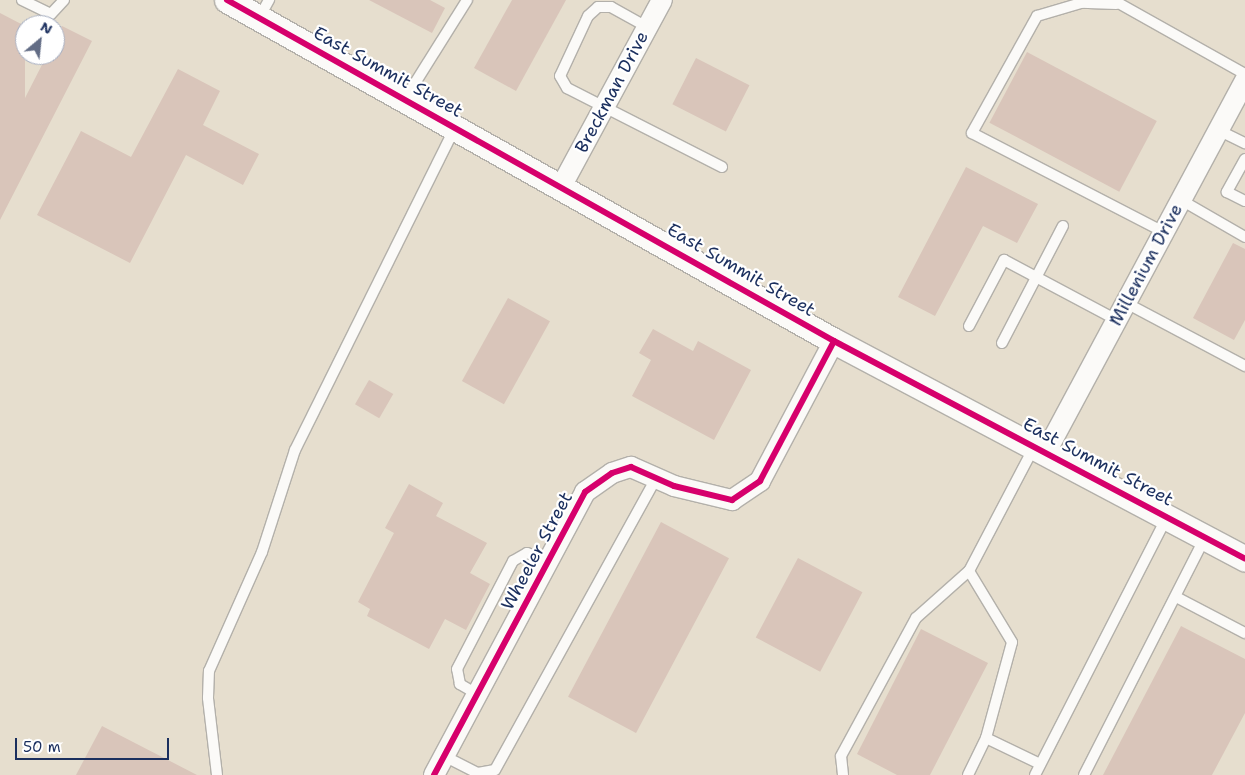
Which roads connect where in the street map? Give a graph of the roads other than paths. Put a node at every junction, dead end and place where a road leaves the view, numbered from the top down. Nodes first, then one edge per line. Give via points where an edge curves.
1 (22, 0) edge
2 (64, 0) edge
3 (227, 0) edge
4 (467, 0) edge
5 (662, 0) edge
6 (1115, 2) edge
7 (264, 9) edge
8 (647, 27) junction
9 (1244, 81) edge
10 (405, 99) junction
11 (604, 107) junction
12 (456, 127) junction
13 (1218, 130) junction
14 (1245, 143) edge
15 (1245, 159) edge
16 (722, 167) dead end
17 (562, 185) junction
18 (1181, 200) junction
19 (1245, 201) edge
20 (1063, 226) dead end
21 (1164, 232) junction
22 (1245, 237) edge
23 (1035, 277) junction
24 (1121, 311) junction
25 (969, 326) dead end
26 (834, 340) junction
27 (1002, 343) dead end
28 (1245, 366) edge
29 (1041, 447) junction
30 (656, 478) junction
31 (1168, 516) junction
32 (1206, 537) junction
33 (1245, 559) edge
34 (549, 560) junction
35 (969, 571) junction
36 (1176, 597) junction
37 (1245, 633) edge
38 (477, 694) junction
39 (986, 738) junction
40 (444, 756) junction
41 (1040, 764) junction
42 (217, 775) edge
43 (434, 775) edge
44 (843, 775) edge
45 (968, 775) edge
46 (1035, 775) edge
47 (1084, 775) edge

1 - 2 lane via 51,14
3 - 7 street, East Summit Street
4 - 10 lane
5 - 8 street, Breckman Drive
6 - 9 lane
6 - 21 lane via 1081,3 1037,16 972,133
7 - 10 street, East Summit Street
8 - 11 street, Breckman Drive
8 - 11 lane via 611,7 598,7 588,16 560,76 567,88
9 - 13 street, Millenium Drive
10 - 12 street, East Summit Street
11 - 16 lane
11 - 17 street, Breckman Drive
12 - 17 street, East Summit Street
12 - 42 lane via 295,450 262,552 209,671 208,698
13 - 14 lane
13 - 18 street, Millenium Drive
15 - 19 lane via 1228,192
17 - 26 street, East Summit Street
18 - 21 street, Millenium Drive
18 - 22 lane
20 - 23 lane
21 - 24 street, Millenium Drive
23 - 24 lane
23 - 25 lane via 1004,260
23 - 27 lane
24 - 28 lane
24 - 29 street, Millenium Drive
26 - 29 street, East Summit Street
26 - 30 street, Wheeler Street via 760,481 732,500
29 - 31 street, East Summit Street
29 - 35 lane
30 - 34 street, Wheeler Street via 631,467 612,473 585,492
30 - 40 lane via 494,770 478,773
31 - 32 street, East Summit Street
31 - 41 lane
32 - 33 street, East Summit Street
32 - 36 lane
34 - 38 street, Wheeler Street
34 - 38 lane via 527,553 513,561 456,669 460,684
35 - 39 lane via 1012,642
35 - 44 lane via 916,618 841,756
36 - 37 lane
36 - 47 lane
38 - 40 street, Wheeler Street
39 - 41 lane
39 - 45 lane
40 - 43 street, Wheeler Street
41 - 46 lane

